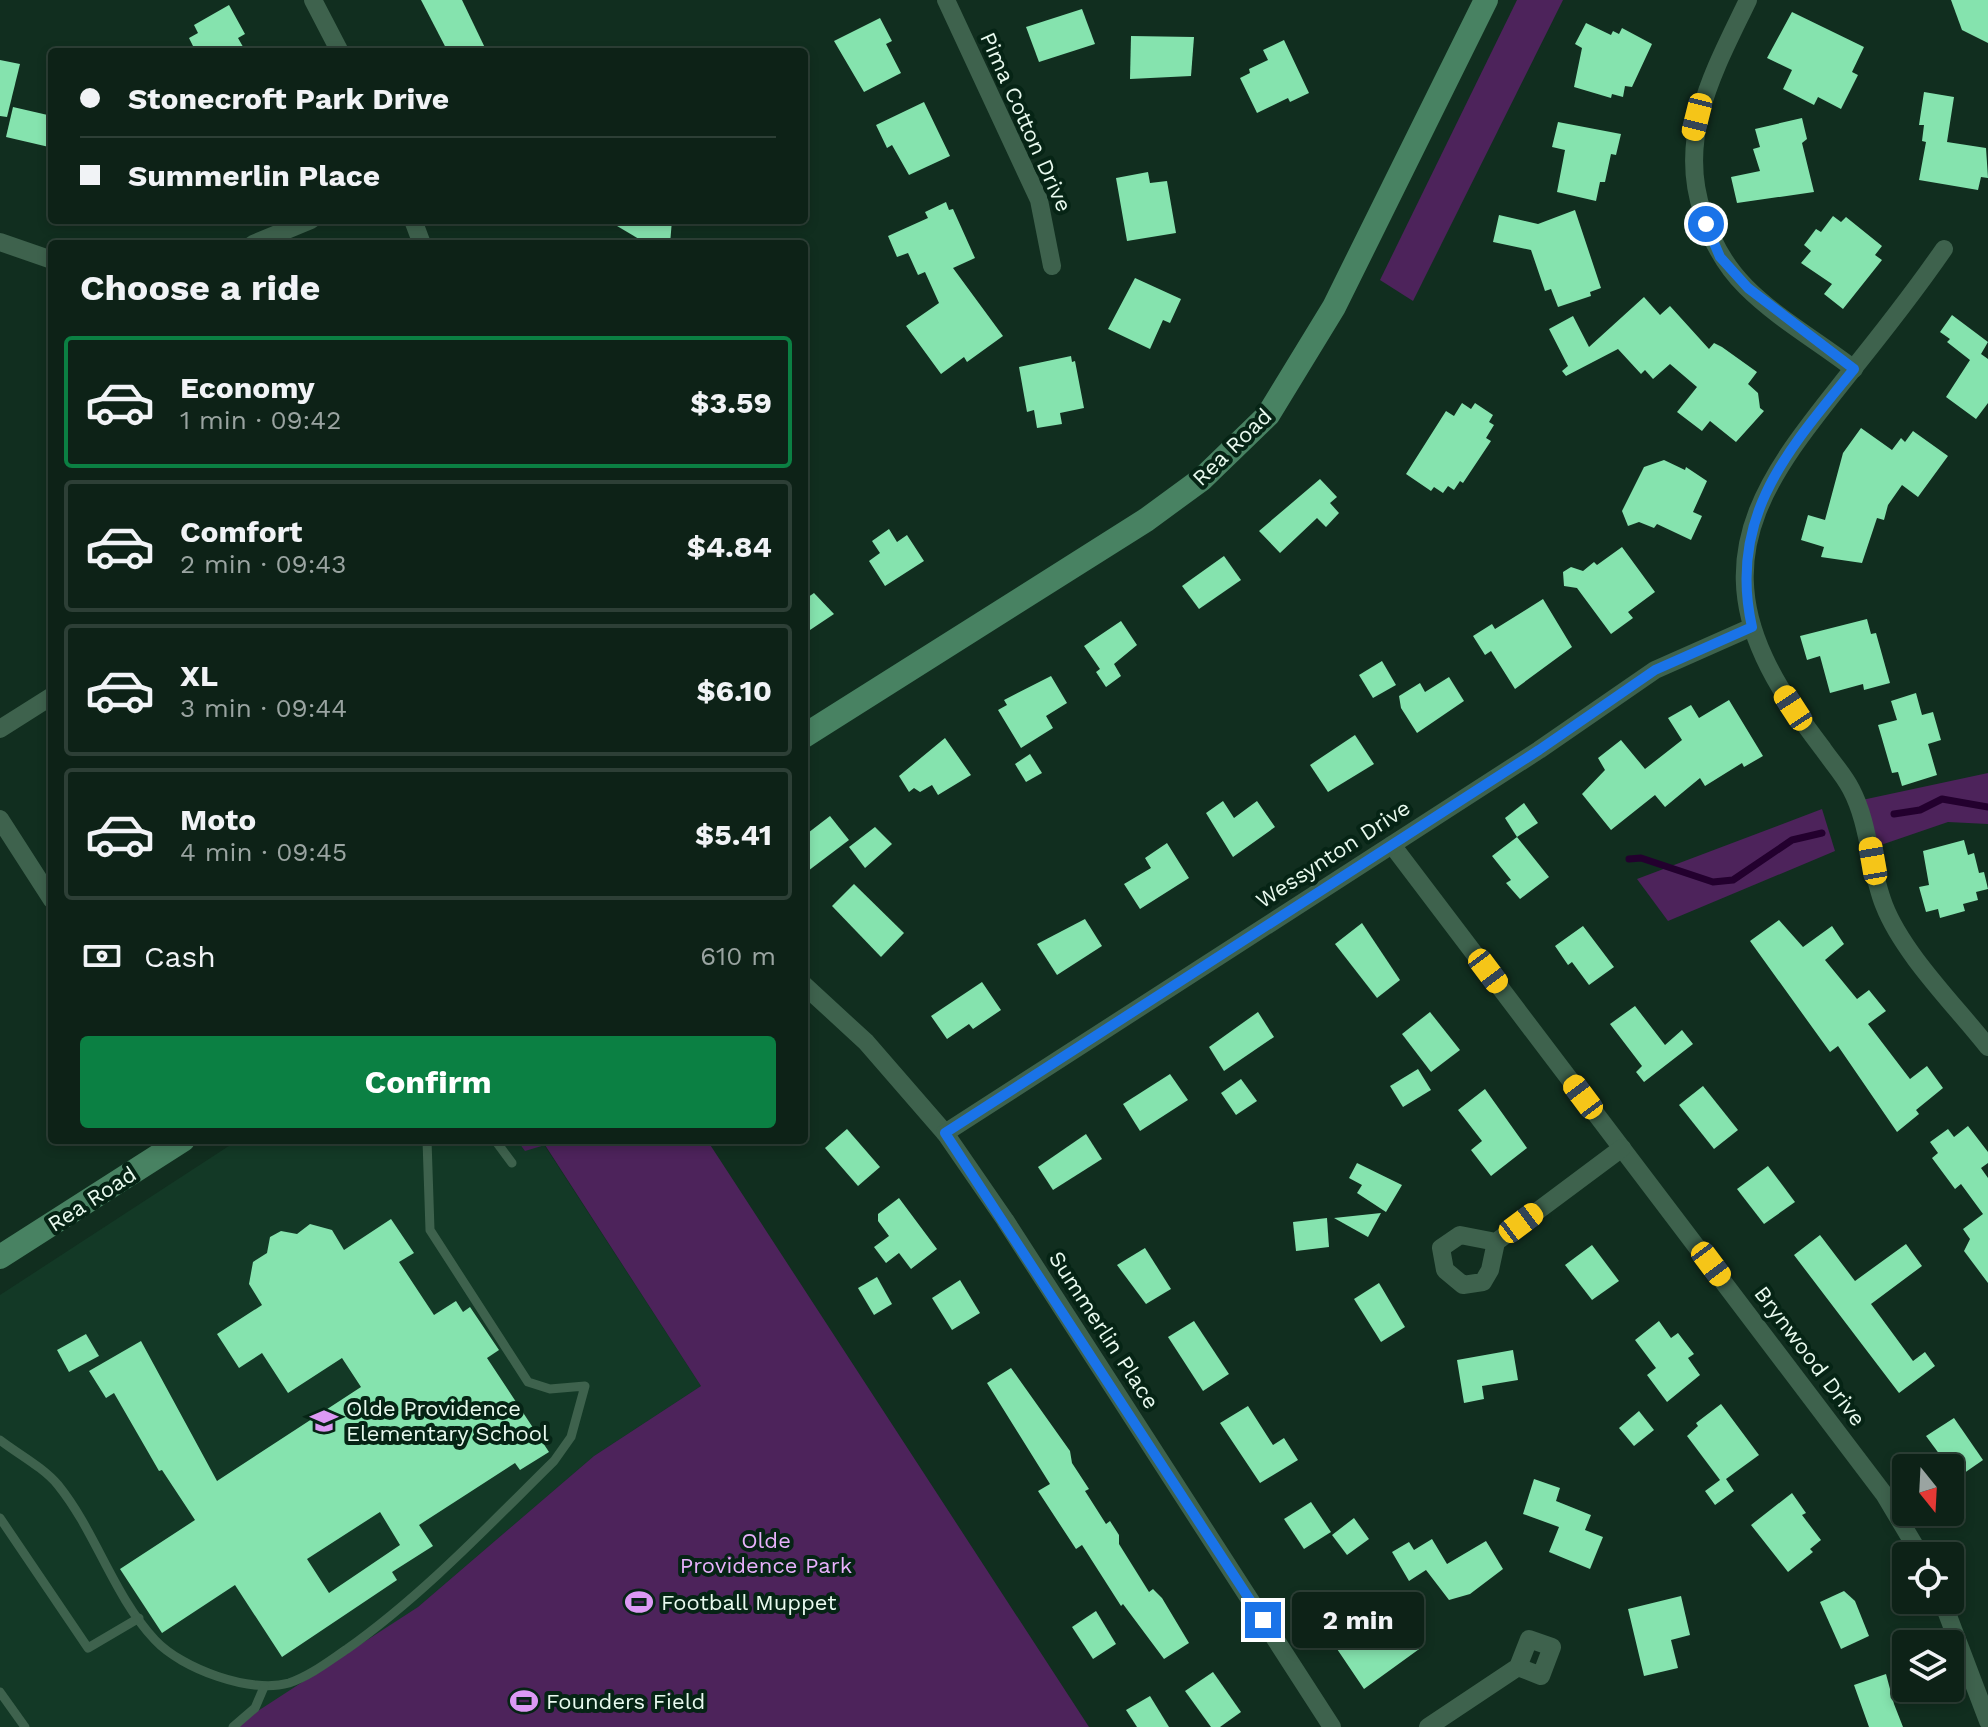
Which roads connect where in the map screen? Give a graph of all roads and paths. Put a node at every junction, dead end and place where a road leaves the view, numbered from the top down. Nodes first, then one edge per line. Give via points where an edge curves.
1 (313, 0) edge
2 (947, 0) edge
3 (1486, 0) edge
4 (1748, 0) edge
5 (338, 48) edge
6 (301, 224) edge
7 (263, 240) edge
8 (0, 242) edge
9 (1944, 249) dead end
10 (48, 259) edge
11 (1052, 266) dead end
12 (1854, 369) junction
13 (1752, 627) junction
14 (48, 699) edge
15 (0, 729) edge
16 (808, 733) edge
17 (0, 819) edge
18 (1392, 845) junction
19 (48, 894) edge
20 (808, 989) edge
21 (1988, 1047) edge
22 (945, 1133) junction
23 (177, 1144) edge
24 (427, 1144) edge
25 (498, 1144) edge
26 (1622, 1148) junction
27 (512, 1163) dead end
28 (1496, 1242) dead end
29 (0, 1257) edge
30 (0, 1440) edge
31 (0, 1518) edge
32 (1913, 1542) edge
33 (1947, 1614) edge
34 (139, 1618) junction
35 (1518, 1667) dead end
36 (264, 1687) junction
37 (0, 1692) edge
38 (1988, 1721) edge
39 (25, 1727) edge
40 (233, 1727) edge
41 (1332, 1727) edge
42 (1428, 1727) edge

1 - 5 street
2 - 11 street, Pima Cotton Drive via 1039,200
3 - 16 main road, Rea Road via 1334,307 1268,415 1202,479 1146,520
4 - 12 street via 1702,100 1693,134 1695,194 1720,257 1748,288
6 - 7 street
8 - 10 street
9 - 12 street
12 - 13 street via 1767,484 1746,563
13 - 18 street, Wessynton Drive via 1655,670
13 - 21 street via 1781,689 1851,788 1877,885 1895,929
14 - 15 street
17 - 19 street
18 - 22 street, Wessynton Drive
18 - 26 street, Brynwood Drive
20 - 22 street, Summerlin Place via 866,1042
22 - 41 street, Summerlin Place
23 - 29 main road, Rea Road
24 - 36 lane via 430,1230 528,1382 550,1389 585,1386 571,1437 554,1461 396,1614 317,1669
25 - 27 lane
26 - 28 street
26 - 32 street, Brynwood Drive via 1884,1494
30 - 34 lane via 57,1484
31 - 34 lane via 88,1648
33 - 38 street
34 - 36 lane via 169,1652 215,1675
35 - 42 street
36 - 40 lane via 255,1708
37 - 39 lane

